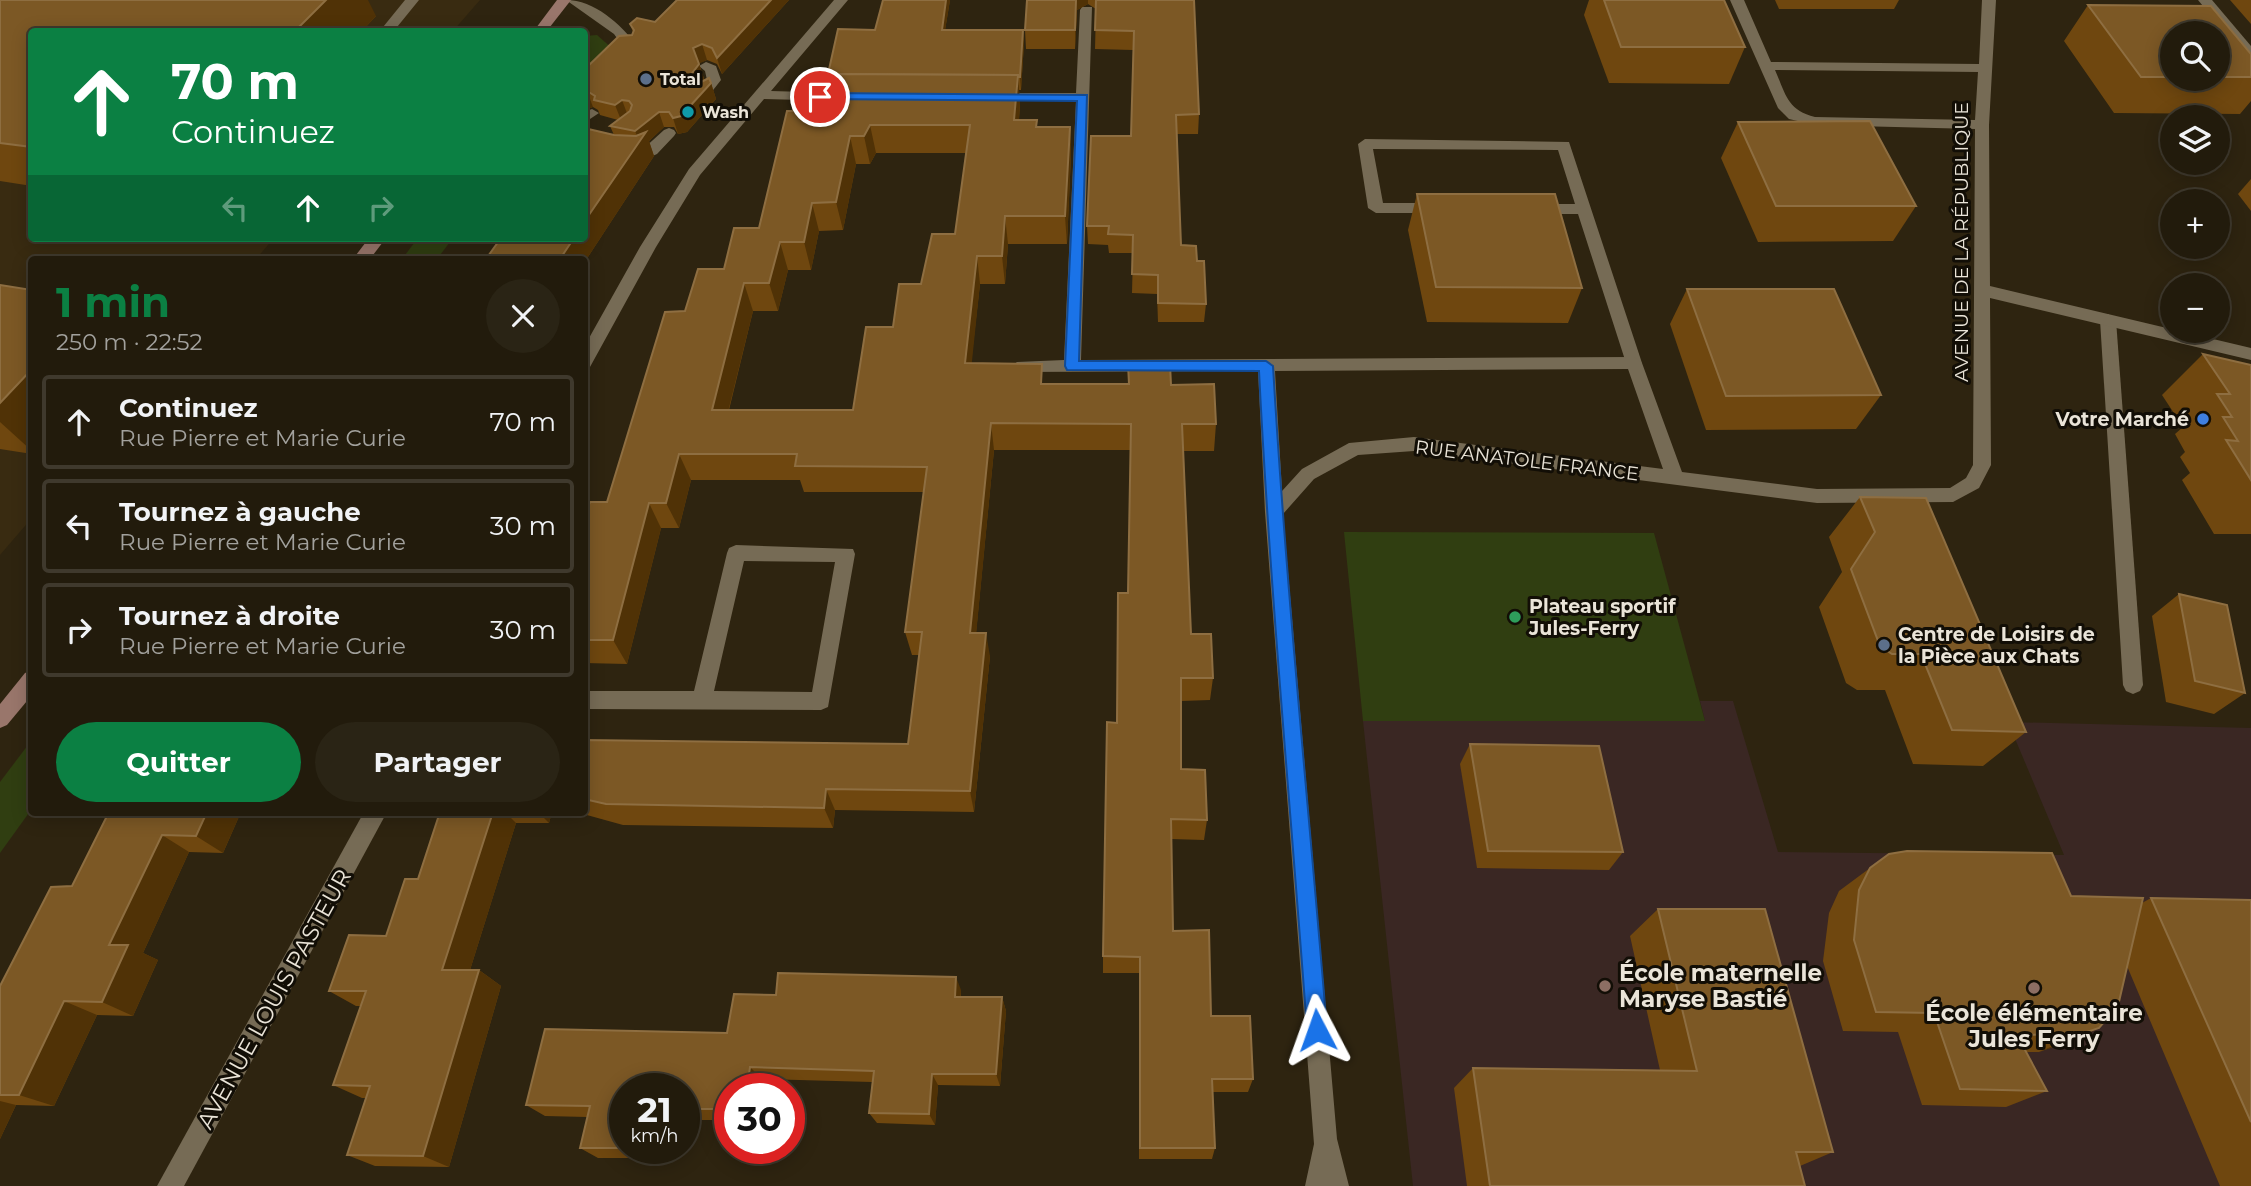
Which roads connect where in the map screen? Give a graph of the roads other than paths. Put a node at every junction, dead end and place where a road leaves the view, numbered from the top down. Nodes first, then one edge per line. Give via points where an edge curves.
1 (412, 0) edge
2 (564, 0) edge
3 (573, 0) edge
4 (841, 0) edge
5 (1737, 0) edge
6 (1990, 0) edge
7 (2205, 0) edge
8 (1087, 10) dead end
9 (388, 28) edge
10 (542, 28) edge
11 (630, 46) edge
12 (2251, 55) edge
13 (706, 66) dead end
14 (1766, 66) junction
15 (1984, 68) junction
16 (705, 92) edge
17 (758, 95) junction
18 (861, 97) edge
19 (972, 97) edge
20 (1083, 97) junction
21 (1982, 125) junction
22 (619, 130) edge
23 (668, 133) dead end
24 (591, 144) edge
25 (1459, 208) edge
26 (1514, 209) edge
27 (1584, 209) junction
28 (374, 242) edge
29 (363, 256) edge
30 (1982, 290) junction
31 (2108, 320) junction
32 (2251, 354) edge
33 (588, 356) edge
34 (1634, 363) junction
35 (1072, 366) junction
36 (1266, 366) junction
37 (997, 368) edge
38 (1676, 479) junction
39 (1973, 483) joint
40 (1274, 512) junction
41 (28, 684) edge
42 (2133, 685) dead end
43 (588, 699) edge
44 (702, 699) junction
45 (0, 719) edge
46 (374, 816) edge
47 (1325, 1139) junction
48 (170, 1186) edge
49 (1318, 1186) edge
50 (1336, 1186) edge

1 - 9 street
2 - 10 main road
3 - 11 street via 619,31
4 - 17 street
5 - 14 street
6 - 15 street, AVENUE DE LA RÉPUBLIQUE
7 - 12 street
8 - 20 street
13 - 16 street via 714,80
14 - 15 street
14 - 21 street via 1785,108 1804,120
15 - 21 street, AVENUE DE LA RÉPUBLIQUE
17 - 18 street
17 - 33 street via 694,173
19 - 20 street
20 - 35 street
21 - 30 street, AVENUE DE LA RÉPUBLIQUE
22 - 24 street
23 - 24 lane via 644,155
25 - 27 lane, RUE ANATOLE FRANCE via 1376,208 1365,144 1564,145
26 - 27 lane
27 - 34 street, RUE ANATOLE FRANCE
28 - 29 main road
30 - 31 street
30 - 39 street, AVENUE DE LA RÉPUBLIQUE via 1982,465
31 - 32 street
31 - 42 street
34 - 36 street
34 - 38 street, RUE ANATOLE FRANCE
35 - 36 street
35 - 37 street
36 - 40 street
38 - 39 street, RUE ANATOLE FRANCE via 1817,496 1953,495
38 - 40 street, RUE ANATOLE FRANCE via 1414,444 1354,448 1308,474
40 - 47 street
41 - 45 main road
43 - 44 street
44 - 44 street via 821,701 846,554 736,553
46 - 48 street, AVENUE LOUIS PASTEUR
47 - 49 street
47 - 50 street

